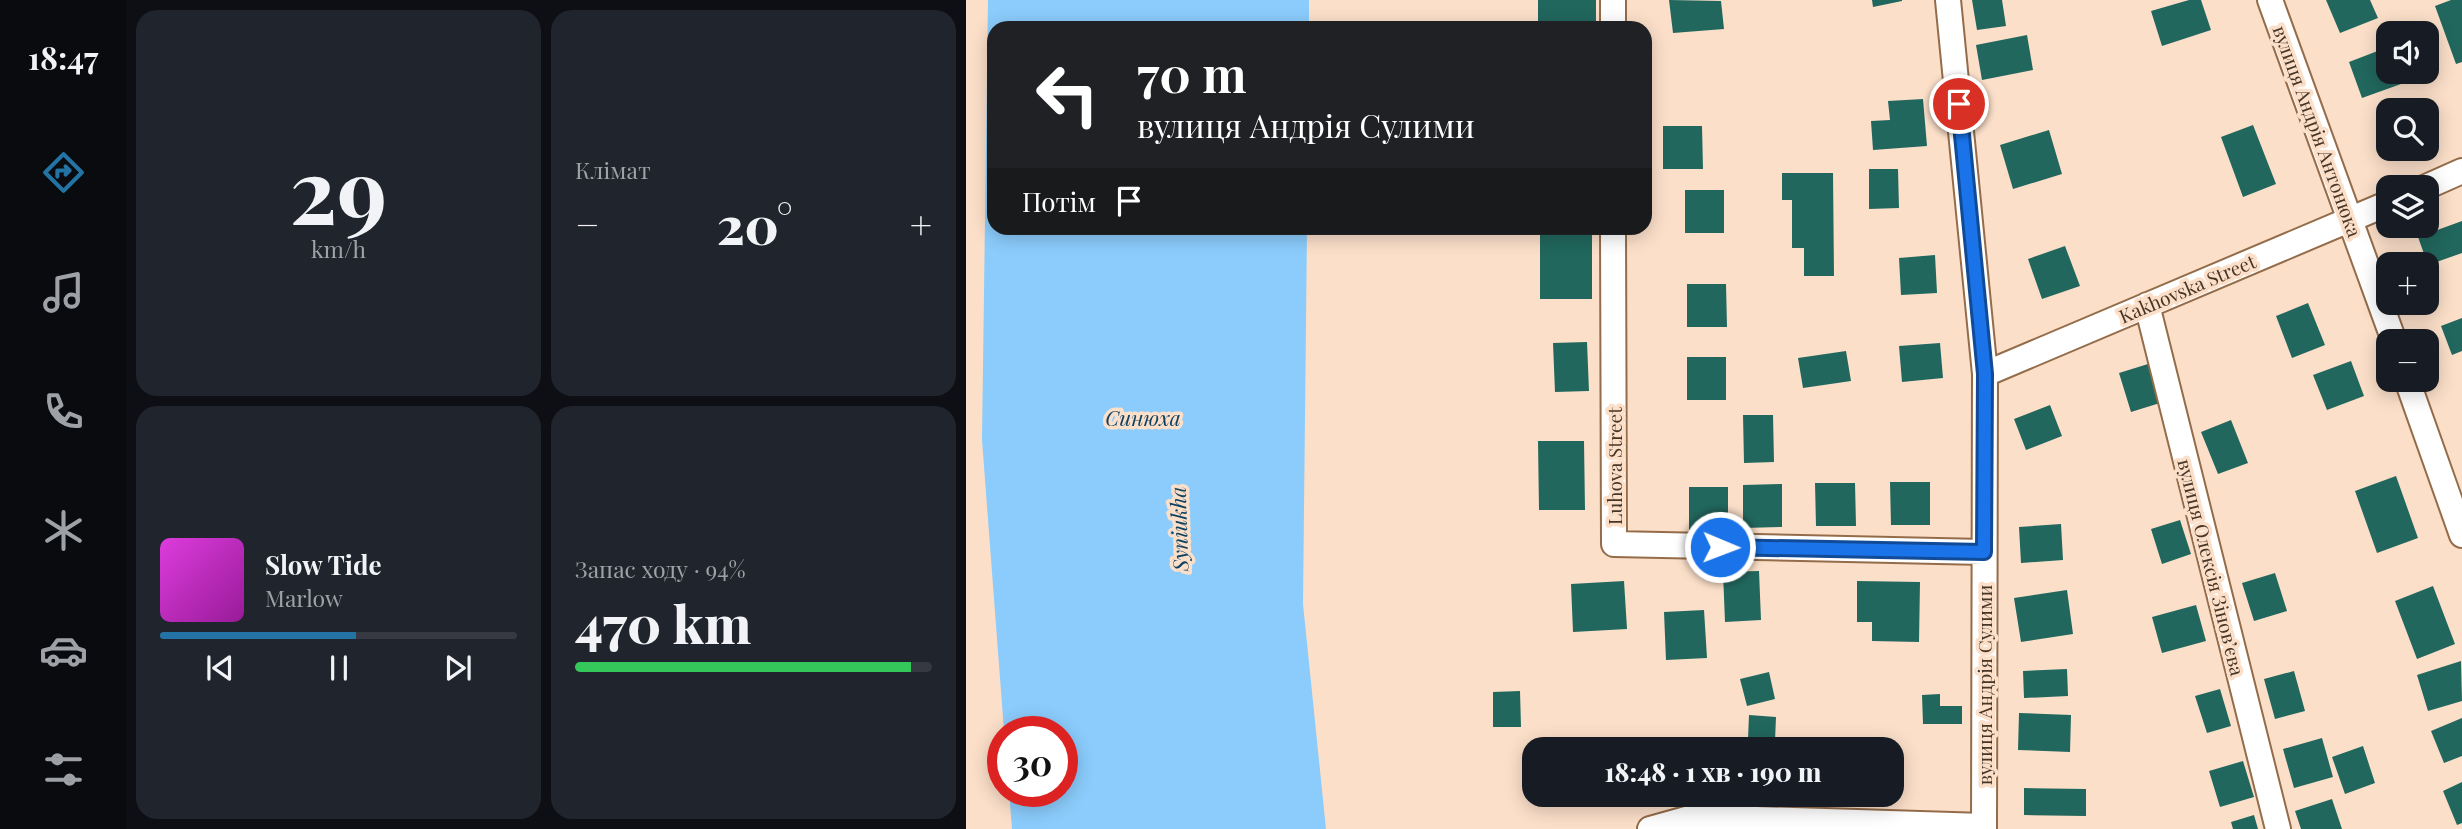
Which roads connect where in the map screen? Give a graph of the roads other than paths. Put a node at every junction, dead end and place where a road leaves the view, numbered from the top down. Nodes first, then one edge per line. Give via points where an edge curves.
1 (1613, 0) edge
2 (1948, 0) edge
3 (2270, 0) edge
4 (1613, 21) edge
5 (2462, 171) edge
6 (2439, 181) edge
7 (2376, 208) edge
8 (2351, 219) junction
9 (1614, 235) edge
10 (2147, 305) junction
11 (2390, 329) edge
12 (1985, 374) junction
13 (2411, 392) edge
14 (2462, 535) edge
15 (1984, 552) junction
16 (1984, 827) edge
17 (1650, 829) edge
18 (2278, 829) edge

1 - 4 street
2 - 12 street, вулиця Андрія Сулими
3 - 8 street, вулиця Андрія Антонюка
5 - 6 street
7 - 8 street, Kakhovska Street
8 - 10 street, Kakhovska Street
8 - 11 street, вулиця Андрія Антонюка
9 - 15 street, Luhova Street via 1614,544
10 - 12 street, Kakhovska Street
10 - 18 street, вулиця Олексія Зіновʼєва
12 - 15 street, вулиця Андрія Сулими
13 - 14 street
15 - 16 street, вулиця Андрія Сулими
16 - 17 street, вулиця Андрія Сулими via 1693,817

